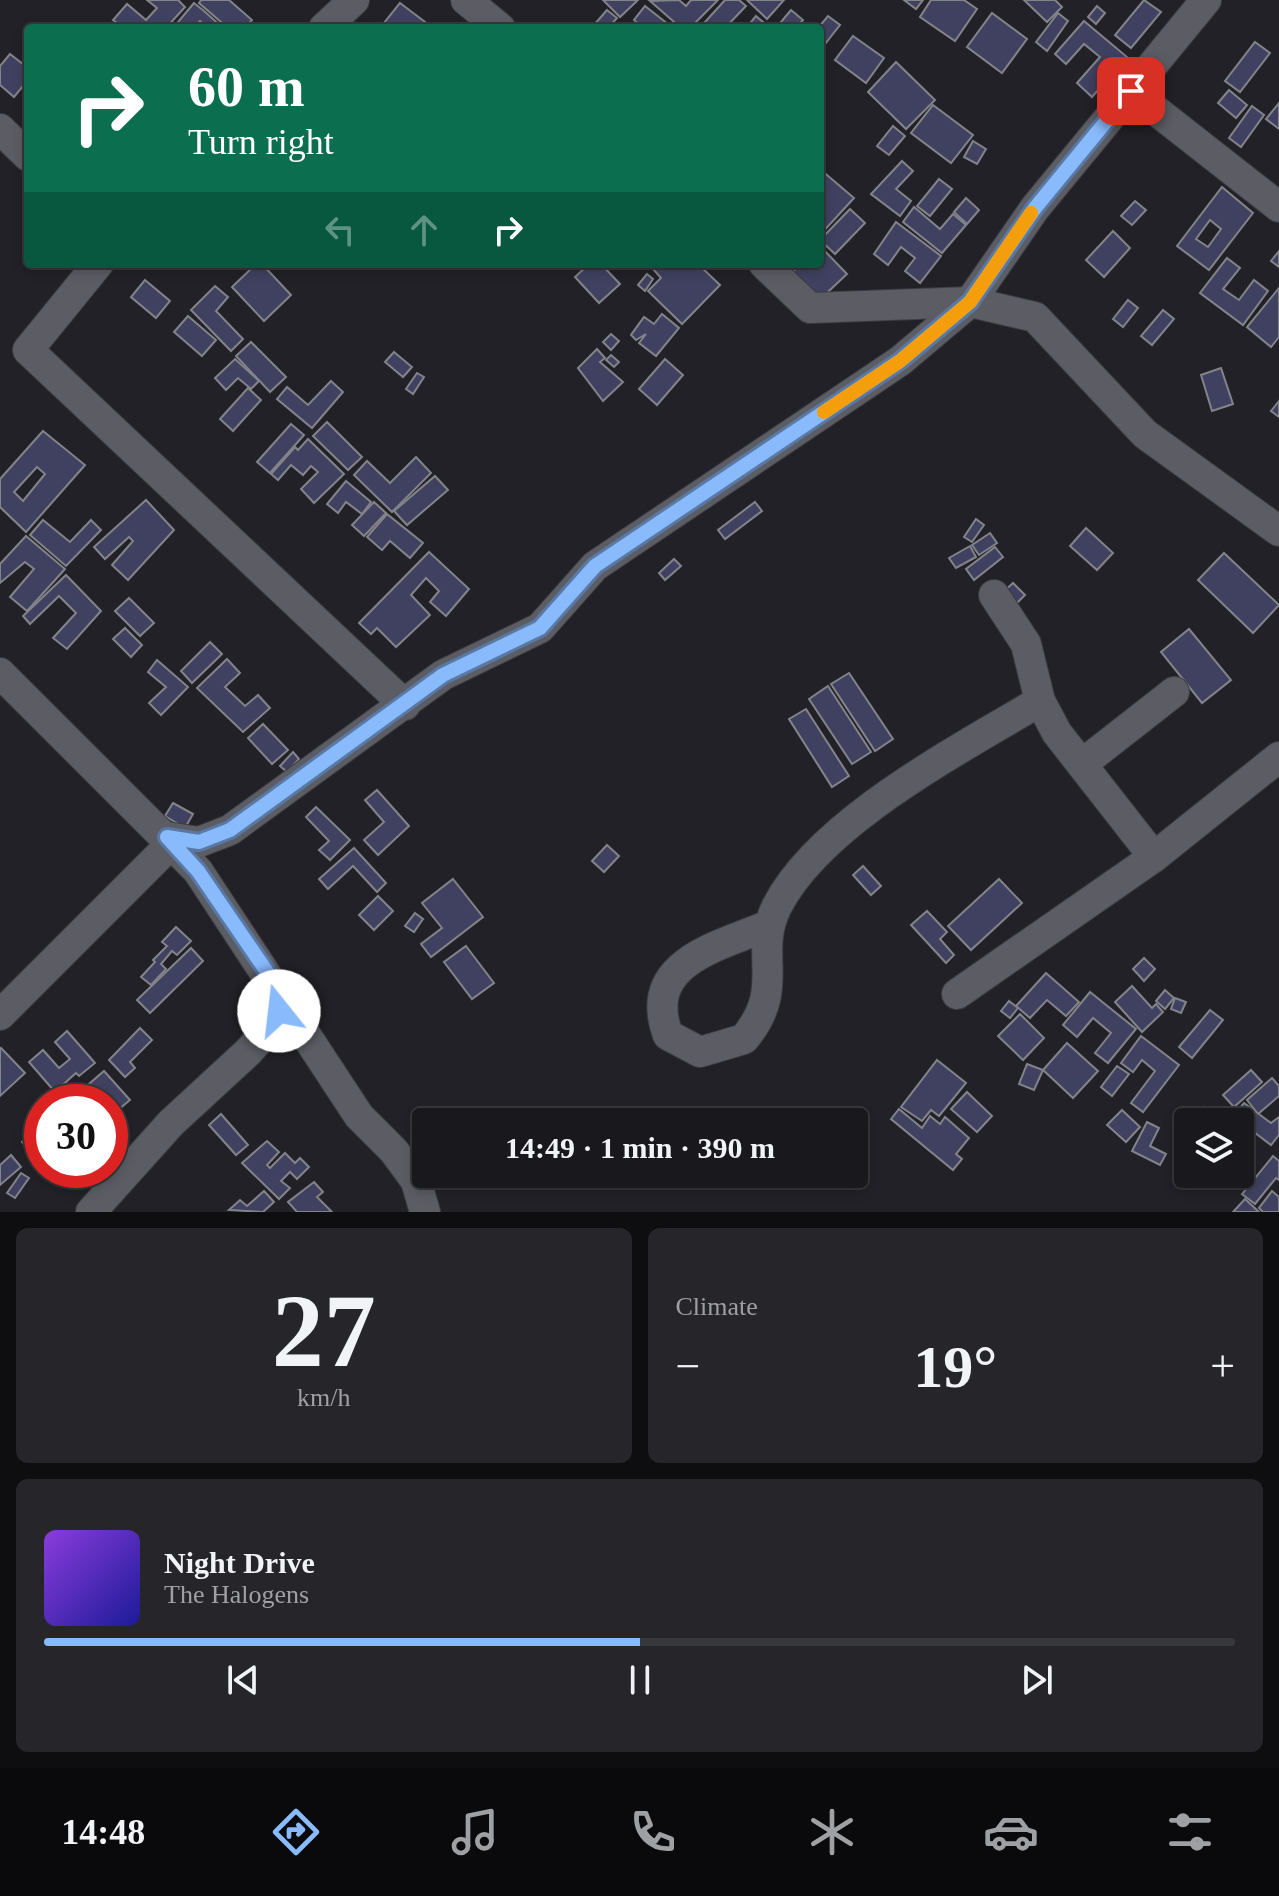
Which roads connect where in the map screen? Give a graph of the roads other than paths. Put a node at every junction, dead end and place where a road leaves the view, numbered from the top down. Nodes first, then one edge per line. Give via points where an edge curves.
1 (354, 0) edge
2 (466, 0) edge
3 (1206, 0) edge
4 (328, 24) edge
5 (495, 24) edge
6 (1131, 91) junction
7 (0, 129) edge
8 (24, 152) edge
9 (1279, 207) edge
10 (95, 268) edge
11 (768, 268) edge
12 (970, 302) junction
13 (1279, 531) edge
14 (994, 595) dead end
15 (0, 673) edge
16 (1174, 692) dead end
17 (1040, 701) junction
18 (405, 705) junction
19 (1279, 757) edge
20 (1082, 764) junction
21 (169, 840) junction
22 (1154, 857) junction
23 (769, 925) junction
24 (278, 988) junction
25 (957, 994) dead end
26 (0, 1015) edge
27 (91, 1212) edge
28 (425, 1212) edge

1 - 4 street
2 - 5 street
3 - 6 street
6 - 9 street
6 - 12 street via 1035,208
7 - 8 street
10 - 18 street via 28,350
11 - 12 street via 810,308
12 - 13 street via 1035,317 1145,434
12 - 18 street via 900,361 595,566 540,628 443,675
14 - 17 street via 1026,644
15 - 21 street
16 - 20 street
17 - 20 street
17 - 23 street via 880,798 804,867
18 - 21 street via 230,830 199,842
19 - 22 street
20 - 22 street
21 - 24 street via 198,871
21 - 26 street
22 - 25 street
23 - 23 street via 766,1005 744,1039 700,1052 680,1045 668,1035 662,1019 668,981 700,954
24 - 27 street via 274,1023 171,1123
24 - 28 street via 359,1116 416,1181

